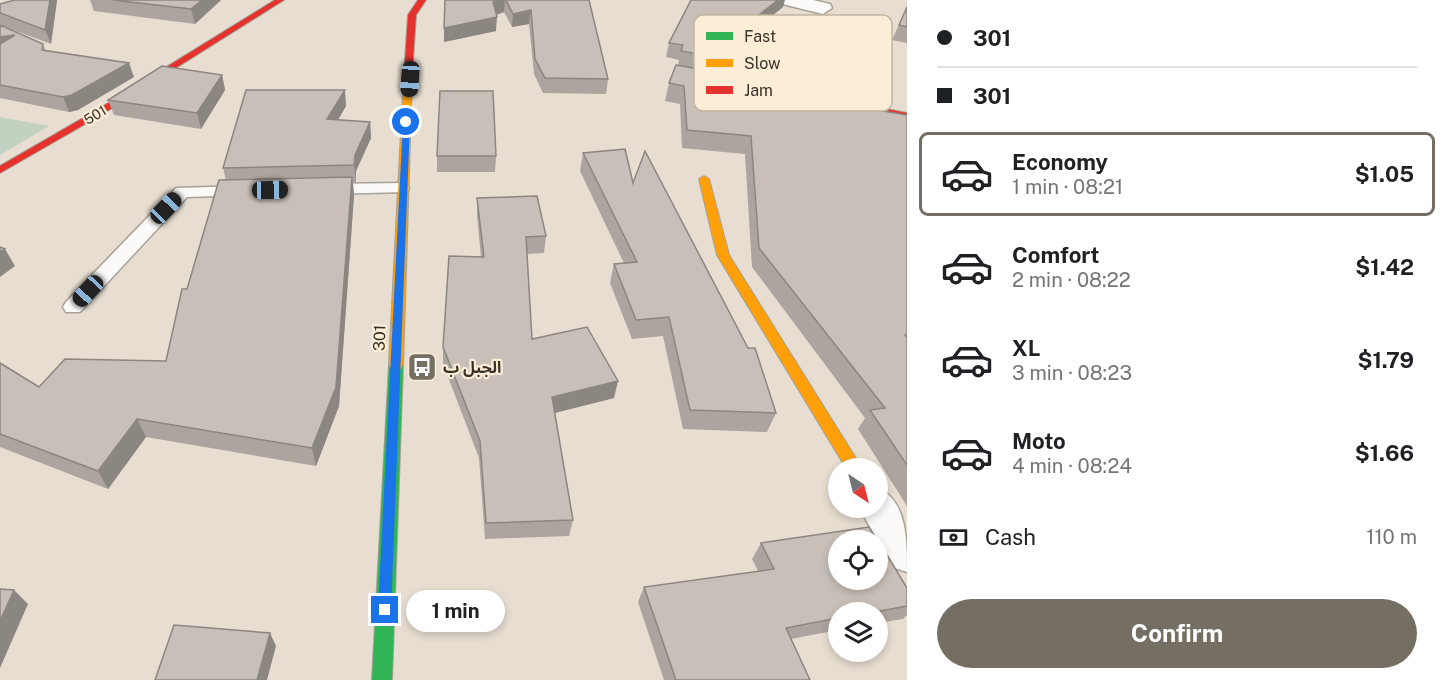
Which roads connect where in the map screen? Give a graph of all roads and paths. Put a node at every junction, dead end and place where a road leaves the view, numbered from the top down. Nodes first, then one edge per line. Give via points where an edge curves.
1 (280, 0) edge
2 (422, 0) edge
3 (789, 0) edge
4 (823, 8) dead end
5 (881, 111) edge
6 (907, 116) edge
7 (0, 170) edge
8 (704, 179) dead end
9 (401, 188) junction
10 (263, 190) edge
11 (309, 190) edge
12 (73, 307) dead end
13 (848, 458) edge
14 (886, 518) edge
15 (907, 553) edge
16 (382, 680) edge

1 - 7 street, 501
2 - 9 street, 301 via 412,15 410,29
3 - 4 street
5 - 6 street
8 - 13 street via 723,255
9 - 11 lane
9 - 16 street, 301
10 - 12 lane via 182,192
14 - 15 street

